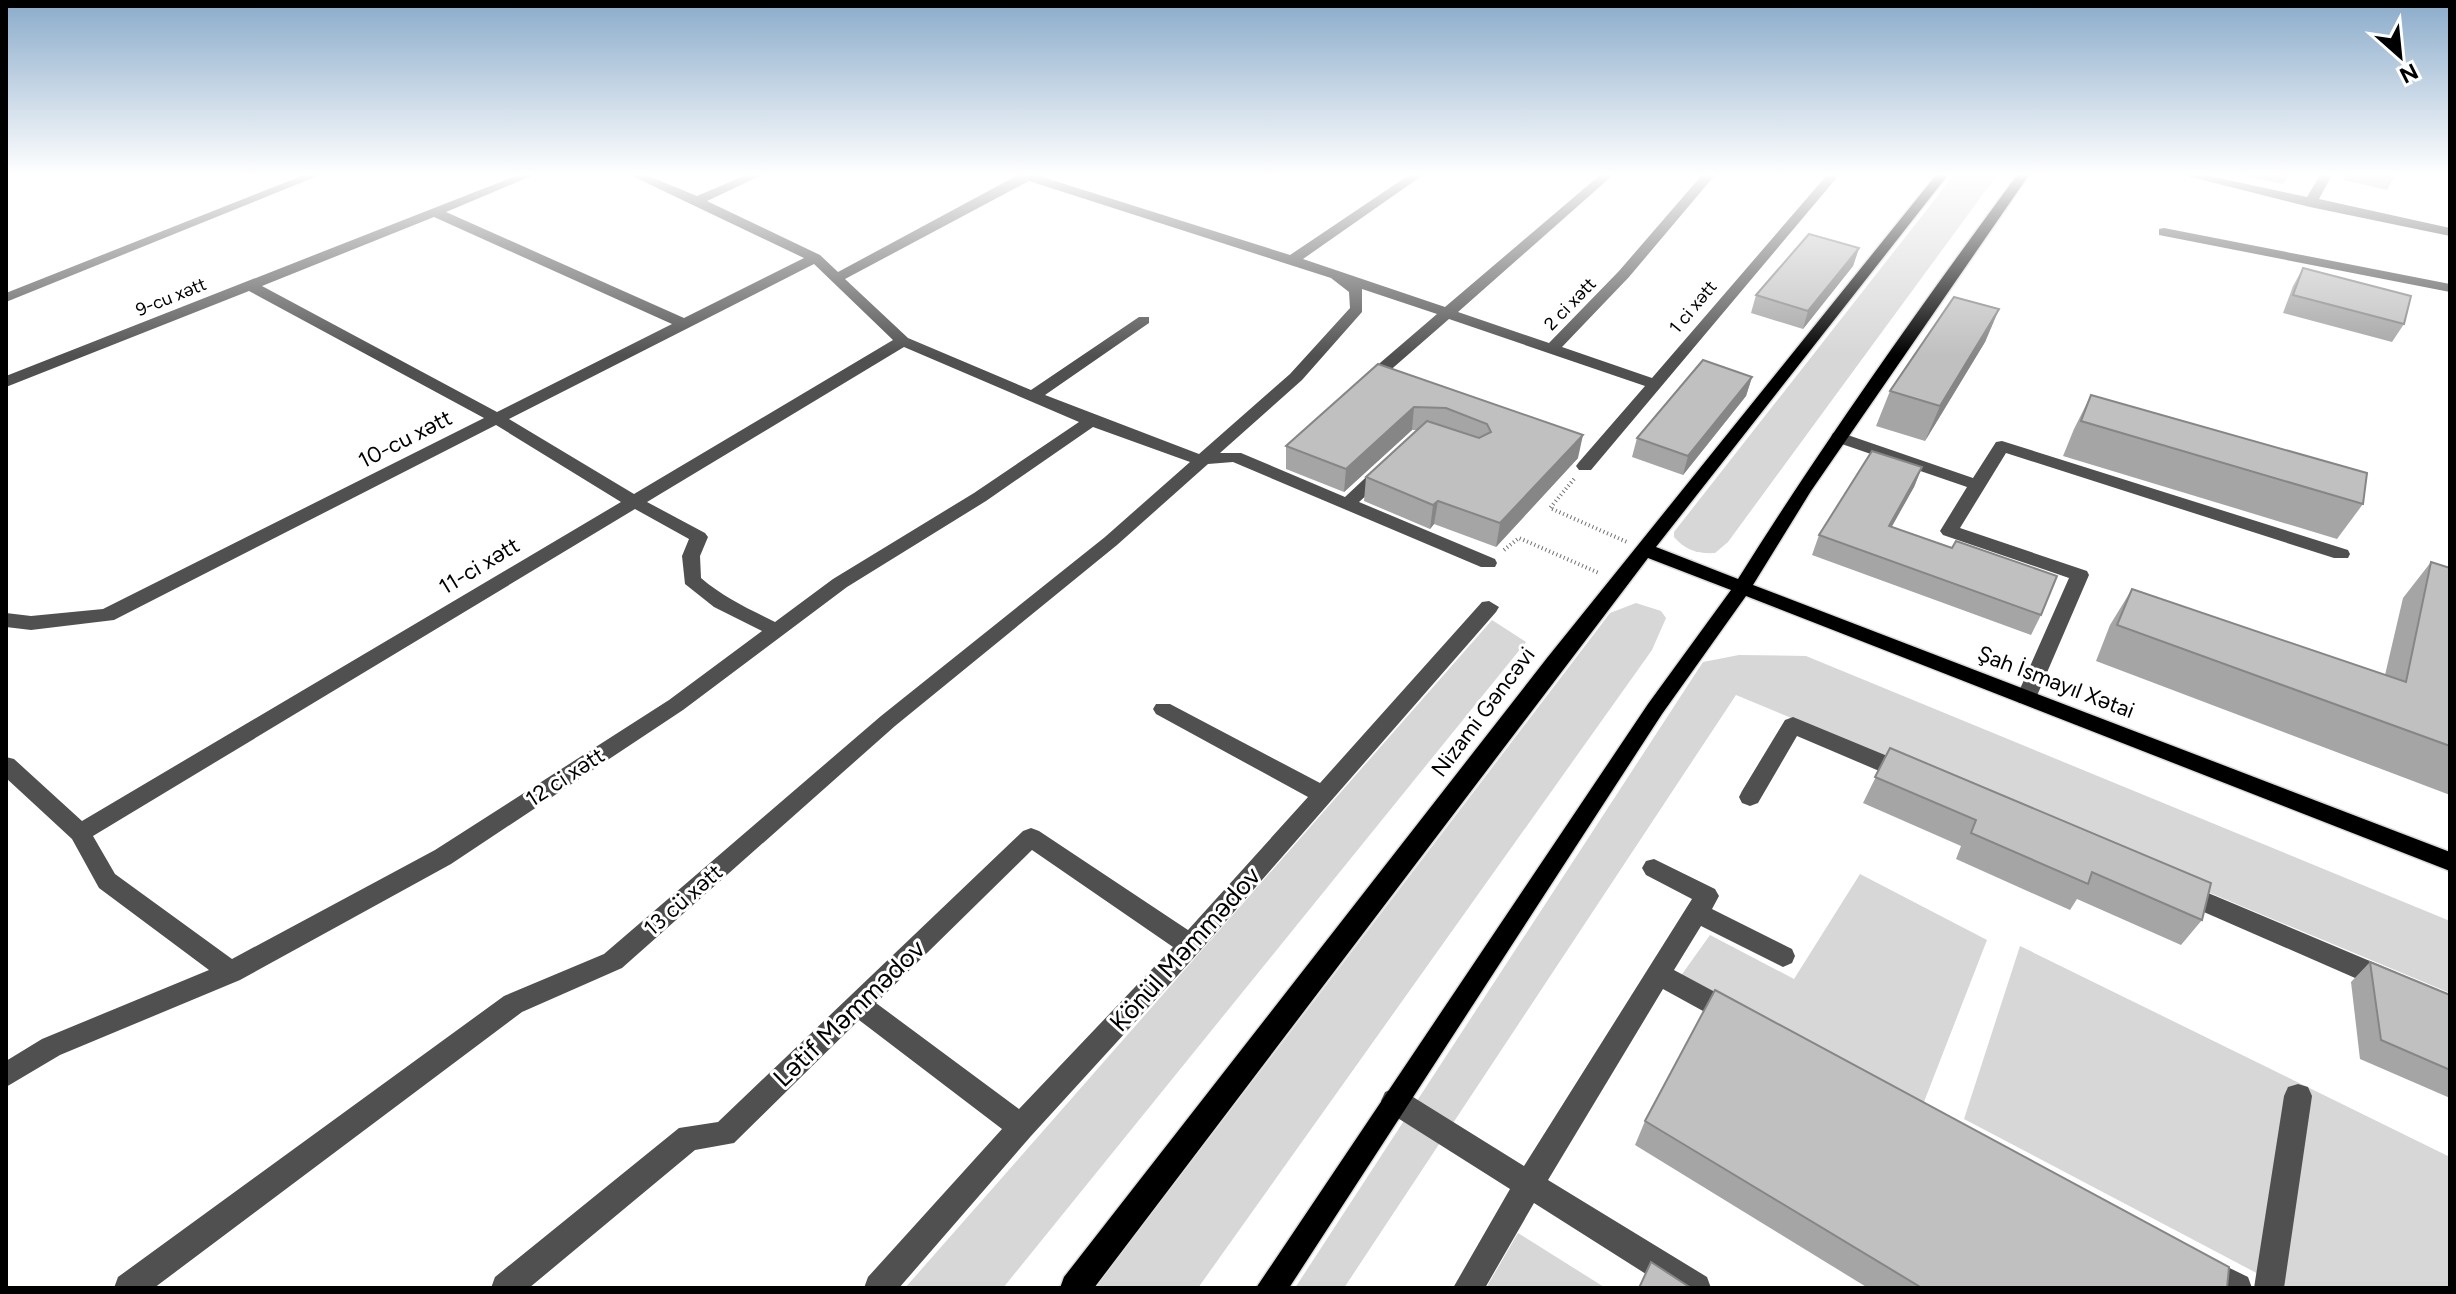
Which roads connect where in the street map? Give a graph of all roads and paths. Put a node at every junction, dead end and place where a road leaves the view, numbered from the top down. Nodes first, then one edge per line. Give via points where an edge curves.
1 (163, 235) edge
2 (375, 235) edge
3 (486, 235) edge
4 (769, 235) edge
5 (915, 235) edge
6 (1214, 235) edge
7 (1328, 235) edge
8 (1536, 235) edge
9 (1657, 235) edge
10 (1782, 235) edge
11 (1894, 235) edge
12 (1981, 235) edge
13 (2181, 235) edge
14 (815, 258) junction
15 (1292, 260) junction
16 (1336, 275) junction
17 (836, 278) junction
18 (250, 285) junction
19 (2450, 288) edge
20 (6, 298) edge
21 (1445, 312) junction
22 (1144, 320) dead end
23 (684, 324) junction
24 (903, 341) junction
25 (1551, 349) junction
26 (6, 382) edge
27 (1655, 384) junction
28 (1033, 396) junction
29 (1351, 397) edge
30 (496, 418) junction
31 (1091, 421) junction
32 (1839, 437) junction
33 (1399, 456) edge
34 (1200, 460) junction
35 (1585, 466) joint
36 (1977, 485) junction
37 (634, 502) junction
38 (1347, 504) junction
39 (1643, 549) junction
40 (2341, 554) dead end
41 (1488, 563) joint
42 (1618, 581) junction
43 (1742, 588) junction
44 (1489, 607) dead end
45 (6, 620) edge
46 (776, 630) junction
47 (2026, 698) junction
48 (1163, 709) dead end
49 (6, 765) edge
50 (1924, 781) edge
51 (1323, 795) junction
52 (1750, 797) dead end
53 (80, 833) junction
54 (2450, 862) edge
55 (1654, 868) dead end
56 (2158, 881) edge
57 (1697, 913) junction
58 (1190, 945) junction
59 (1783, 956) dead end
60 (231, 972) junction
61 (1658, 974) junction
62 (2406, 988) edge
63 (857, 1004) junction
64 (1755, 1026) edge
65 (6, 1075) edge
66 (2298, 1096) dead end
67 (1395, 1101) junction
68 (1021, 1127) junction
69 (1529, 1184) junction
70 (2182, 1258) edge
71 (129, 1288) edge
72 (506, 1288) edge
73 (879, 1288) edge
74 (1075, 1288) edge
75 (1271, 1288) edge
76 (1468, 1288) edge
77 (1696, 1288) edge
78 (2237, 1288) edge
79 (2269, 1288) edge

1 - 20 street
2 - 18 street, 9-cu xətt
3 - 23 street
4 - 14 street
5 - 17 street
6 - 15 street
7 - 15 street
8 - 21 street
9 - 25 street, 2 ci xətt
10 - 27 street, 1 ci xətt
11 - 39 main road, Nizami Gəncəvi
12 - 32 main road
13 - 19 street
14 - 17 street
14 - 23 street, 10-cu xətt
15 - 16 street
16 - 21 street
16 - 34 street, 13 cü xətt via 1356,290 1357,309 1296,377
17 - 24 street
18 - 26 street, 9-cu xətt
18 - 30 street
21 - 25 street
21 - 29 street
22 - 28 street
23 - 30 street, 10-cu xətt
24 - 28 street
24 - 37 street, 11-ci xətt
25 - 27 street
27 - 35 street, 1 ci xətt
28 - 31 street
30 - 37 street
30 - 45 street, 10-cu xətt via 107,615 31,623
31 - 34 street
31 - 46 street, 12 ci xətt
32 - 36 street
32 - 43 main road
33 - 38 street
34 - 38 street via 1235,457 1274,466
34 - 71 street, 13 cü xətt via 1111,541 888,721 613,961 513,1004
35 - 39 path via 1550,508
36 - 40 street via 2002,446
36 - 47 street via 1949,531 2080,575
37 - 46 street via 699,537 691,556 692,580 707,594
37 - 53 street, 11-ci xətt
38 - 41 street
39 - 42 main road, Nizami Gəncəvi
39 - 43 main road, Şah İsmayıl Xətai
41 - 42 path via 1519,538
42 - 74 main road, Nizami Gəncəvi
43 - 47 main road, Şah İsmayıl Xətai
43 - 67 main road via 1655,709
44 - 51 street, Könül Məmmədov
46 - 60 street, 12 ci xətt via 676,705 443,857
47 - 54 main road, Şah İsmayıl Xətai
48 - 51 street
49 - 53 street
50 - 52 street via 1793,725
51 - 58 street, Könül Məmmədov
53 - 60 street via 107,881
55 - 57 street via 1707,896
56 - 62 street
57 - 59 street
57 - 61 street
58 - 63 street, Lətif Məmmədov via 1031,837
58 - 68 street, Könül Məmmədov
60 - 65 street, 12 ci xətt via 51,1047
61 - 64 street
61 - 69 street
63 - 68 street
63 - 72 street, Lətif Məmmədov via 724,1134 689,1137
66 - 79 street
67 - 69 street
67 - 75 main road
68 - 73 street, Könül Məmmədov
69 - 76 street
69 - 77 street
70 - 78 street

